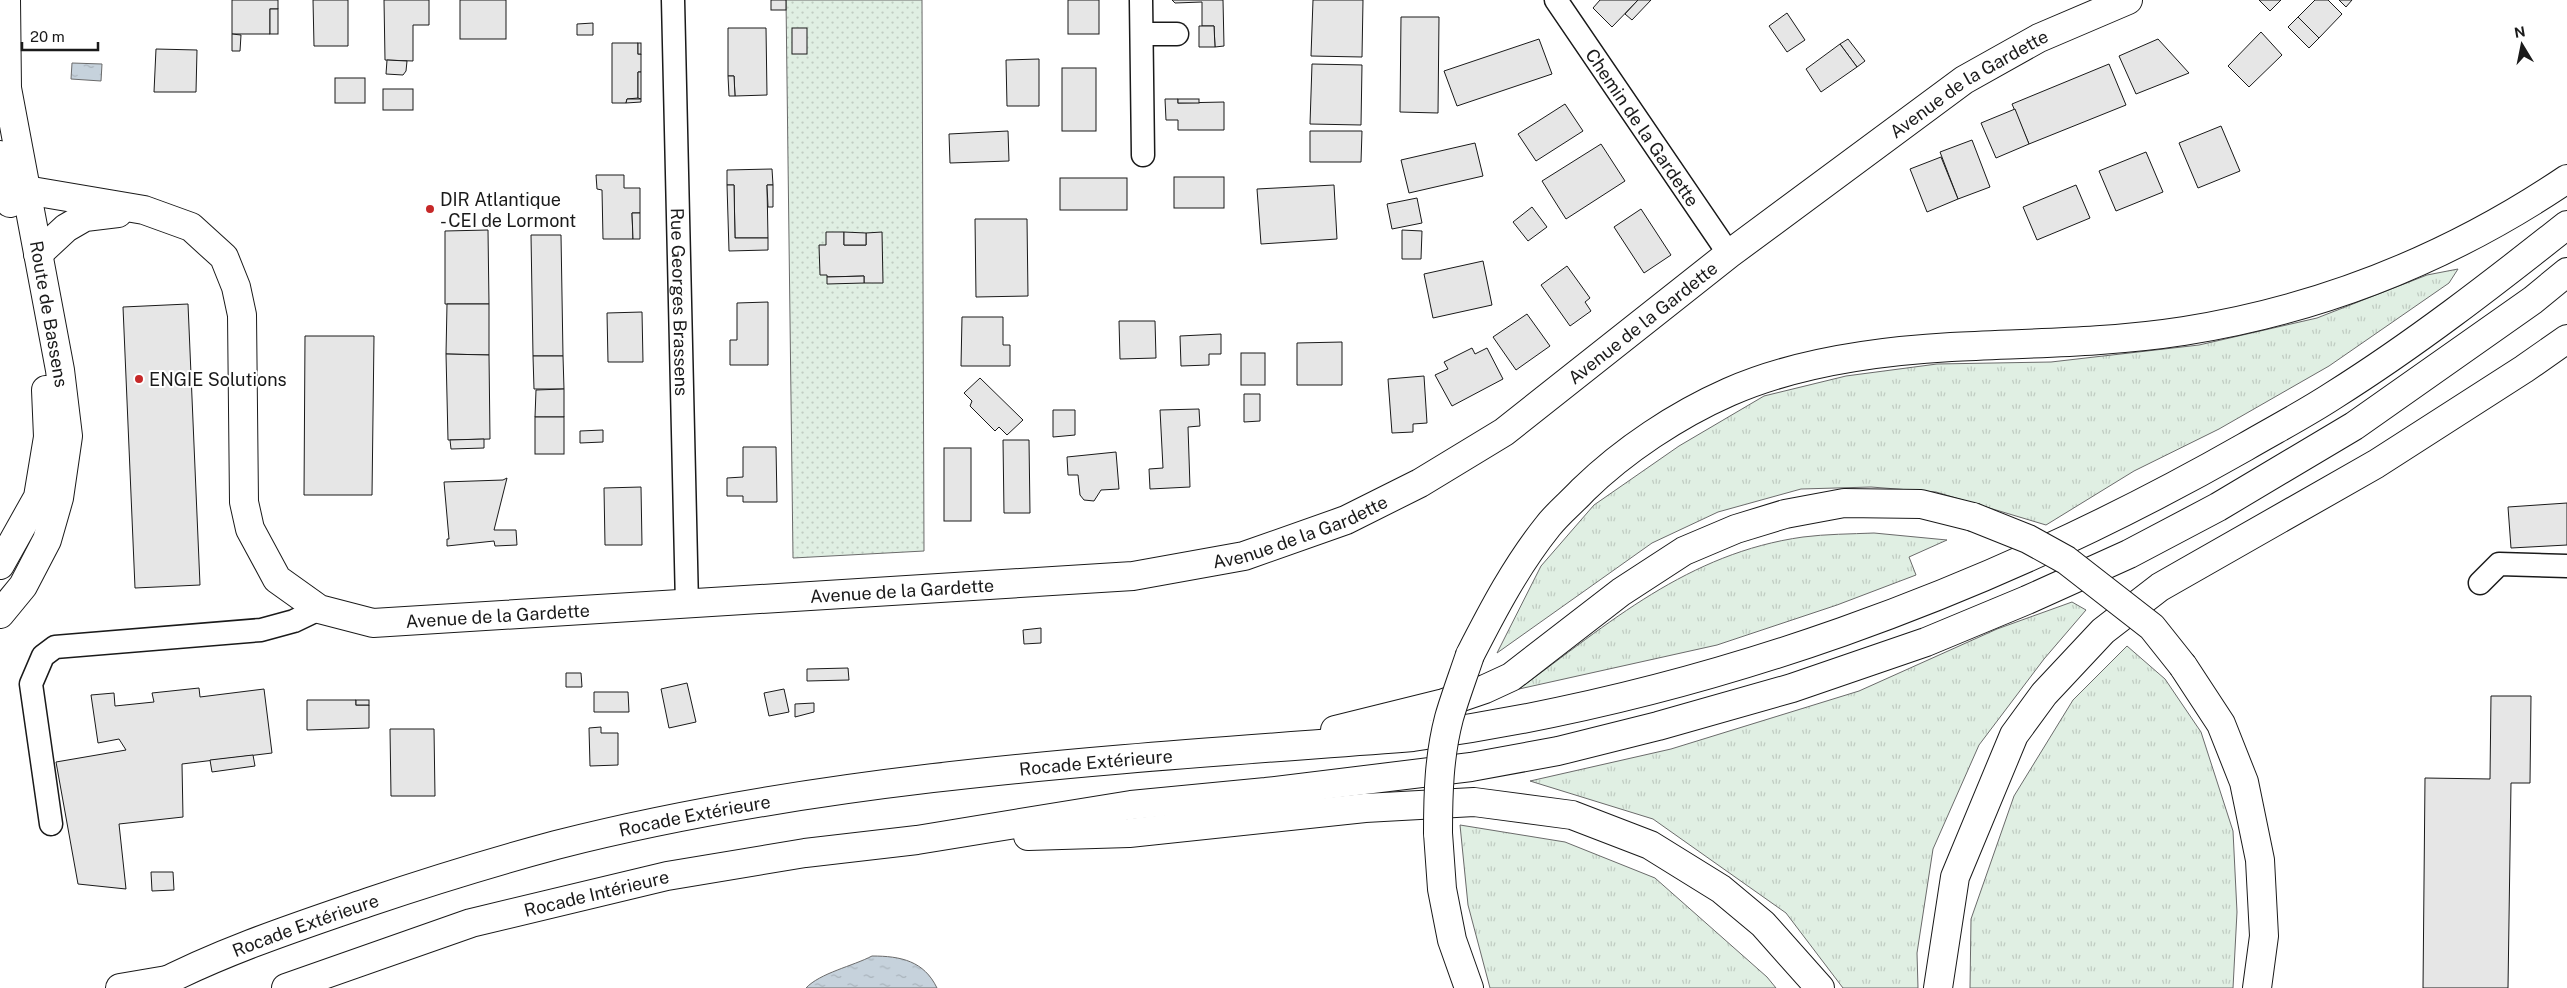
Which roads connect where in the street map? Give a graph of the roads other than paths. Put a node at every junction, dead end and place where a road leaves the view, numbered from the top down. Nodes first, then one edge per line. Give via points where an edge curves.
1 (6, 0) edge
2 (673, 0) edge
3 (1141, 0) edge
4 (1556, 0) edge
5 (2128, 0) edge
6 (1142, 34) junction
7 (1177, 34) dead end
8 (0, 155) edge
9 (1143, 155) dead end
10 (2567, 179) edge
11 (26, 190) junction
12 (144, 210) junction
13 (2567, 225) edge
14 (38, 254) junction
15 (1729, 254) junction
16 (2567, 272) edge
17 (2567, 339) edge
18 (0, 565) edge
19 (2567, 566) edge
20 (2480, 583) dead end
21 (687, 605) junction
22 (319, 609) junction
23 (0, 614) edge
24 (1262, 749) junction
25 (51, 824) dead end
26 (917, 840) junction
27 (159, 984) edge
28 (120, 988) edge
29 (286, 988) edge
30 (1470, 988) edge
31 (1820, 988) edge
32 (1938, 988) edge
33 (2257, 988) edge

1 - 11 main road, Route de Bassens via 7,88
2 - 21 street, Rue Georges Brassens
3 - 6 street
4 - 15 street, Chemin de la Gardette
5 - 15 main road, Avenue de la Gardette via 2039,38 1964,80
6 - 7 street
6 - 9 street
8 - 18 main road via 45,374 48,437 38,498
10 - 30 main road, bridge via 2469,240 2353,289 2270,314 2180,332 1949,347 1851,359 1784,373 1730,392 1667,426 1608,466 1550,523 1508,582 1470,655 1449,718 1438,786 1442,889 1452,940
11 - 12 main road, Avenue de la Gardette
11 - 14 main road, Route de Bassens
12 - 14 main road, Avenue de la Gardette via 85,217 66,228
12 - 22 main road, Avenue de la Gardette via 191,227 224,257 236,287 242,315 244,502 250,529 277,579
13 - 24 main road via 2452,314 2333,396 2198,473 2108,519 2010,566 1925,601 1784,651 1582,706 1479,728 1422,736
14 - 23 main road, Route de Bassens via 60,370 68,436 59,498 47,540 23,586
15 - 21 main road, Avenue de la Gardette via 1504,432 1420,483 1346,520 1254,552 1133,576
16 - 26 main road via 2533,300 2354,426 2218,507 2129,554 1926,642 1792,688 1558,751 1471,767 1266,792 1131,804
17 - 32 main road via 2376,464 2160,587 2103,631 2044,694 2014,735 1955,877
19 - 20 street via 2499,564
21 - 22 main road, Avenue de la Gardette via 373,623
22 - 25 street via 294,621 261,630 54,646 43,656 31,684
24 - 27 main road, Rocade Extérieure via 897,783 654,823 557,845 457,873 278,934
24 - 33 main road, bridge via 1444,703 1511,677 1621,592 1684,551 1736,529 1785,514 1844,503 1921,504 1973,517 2028,539 2066,560 2152,627 2183,666 2221,724 2244,782 2260,860 2264,936
26 - 29 main road, Rocade Intérieure via 806,853 667,876 471,923
26 - 31 main road via 1129,833 1365,808 1474,802 1572,815 1650,845 1722,889 1763,924
27 - 28 main road, Rocade Extérieure

